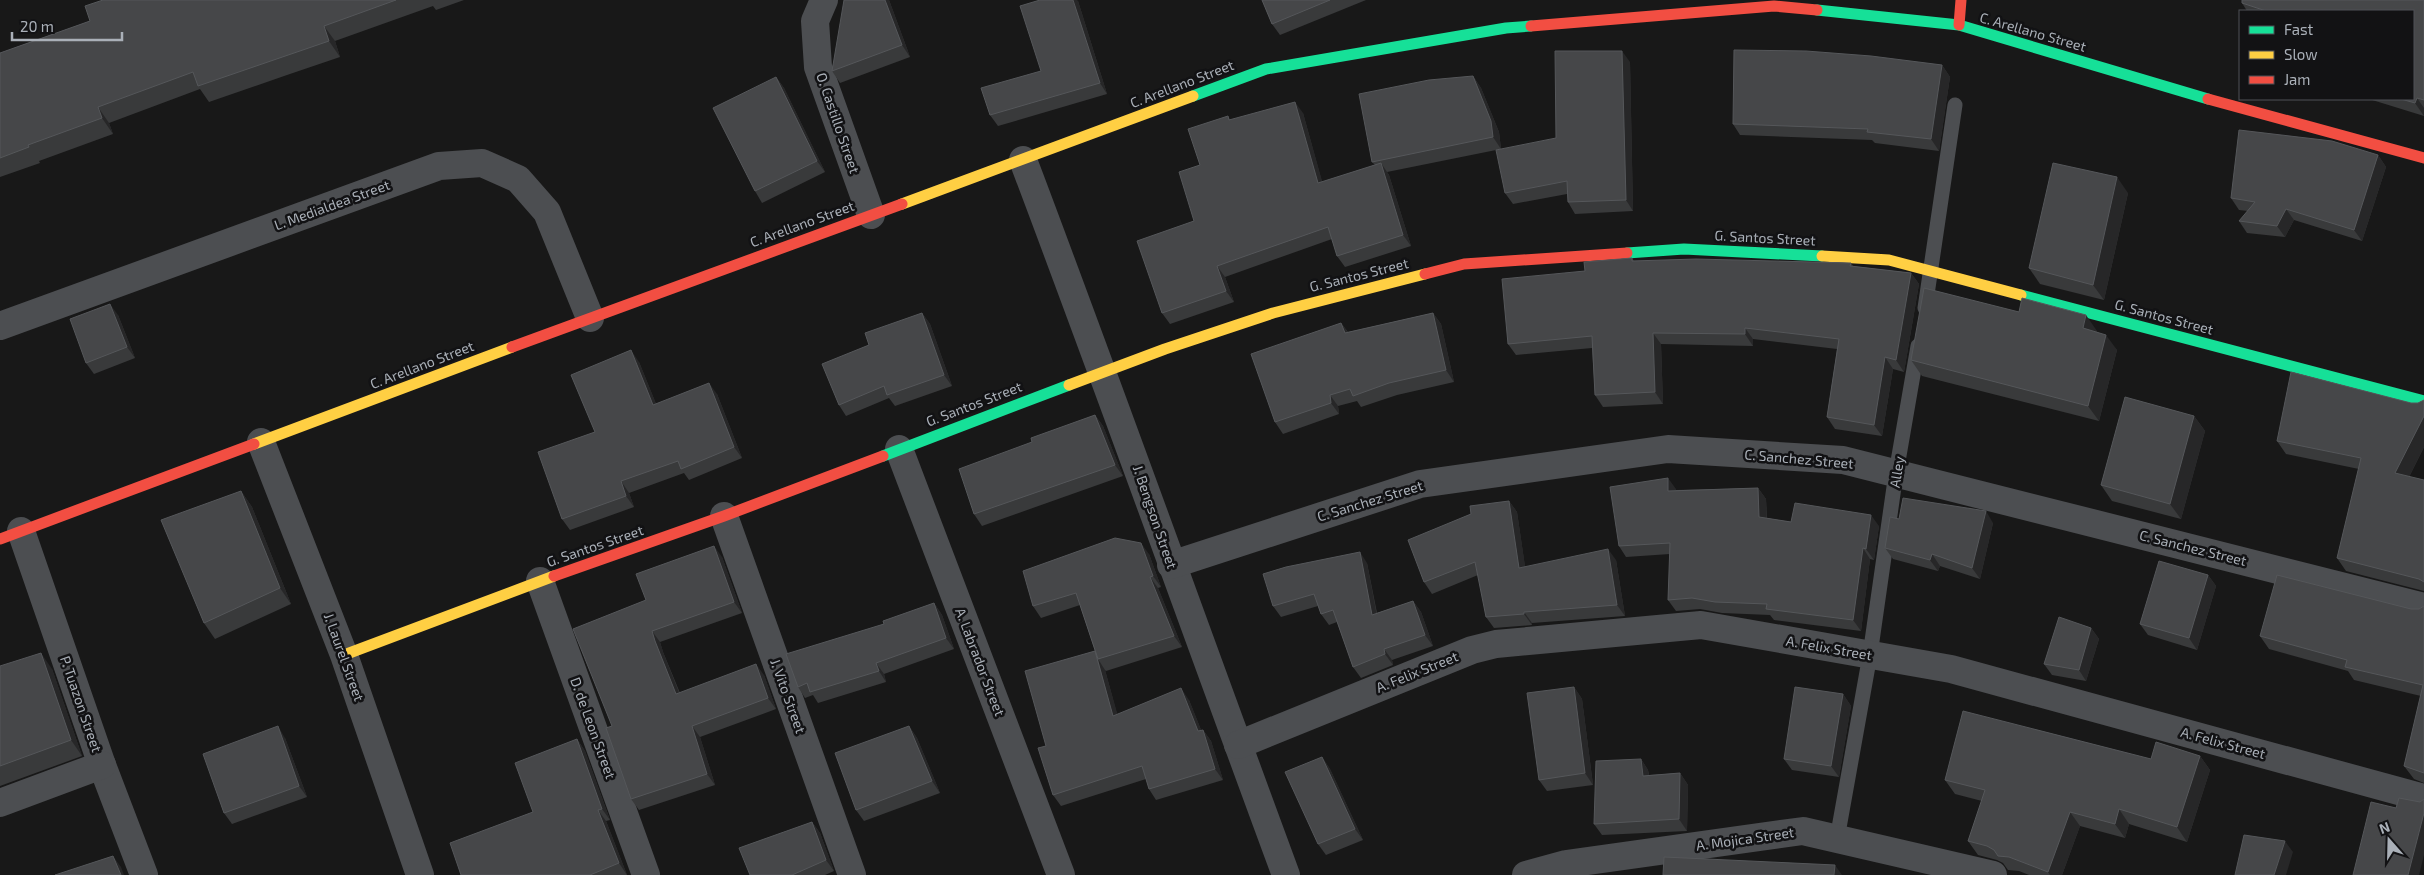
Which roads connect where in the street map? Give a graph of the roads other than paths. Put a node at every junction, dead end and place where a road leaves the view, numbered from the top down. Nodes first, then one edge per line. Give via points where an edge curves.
1 (824, 0) edge
2 (1961, 0) edge
3 (1958, 25) junction
4 (1955, 104) dead end
5 (2424, 158) edge
6 (1023, 160) junction
7 (871, 215) junction
8 (1931, 272) junction
9 (590, 318) junction
10 (0, 326) edge
11 (1103, 371) junction
12 (2424, 401) edge
13 (261, 442) junction
14 (899, 449) junction
15 (1896, 472) junction
16 (724, 516) junction
17 (11, 535) edge
18 (1171, 565) junction
19 (540, 581) junction
20 (2424, 607) edge
21 (344, 655) junction
22 (1870, 655) junction
23 (1238, 744) junction
24 (102, 765) junction
25 (2424, 798) edge
26 (0, 803) edge
27 (1837, 839) junction
28 (144, 875) edge
29 (420, 875) edge
30 (646, 875) edge
31 (852, 875) edge
32 (1061, 875) edge
33 (1286, 875) edge
34 (1526, 875) edge
35 (1993, 875) edge

1 - 7 street, O. Castillo Street via 815,21 818,67
2 - 3 street
3 - 5 street, C. Arellano Street via 2267,116
3 - 6 street, C. Arellano Street via 1774,6 1506,28 1266,69
4 - 8 lane, Alley
6 - 7 street, C. Arellano Street
6 - 11 street, J. Bengson Street
7 - 9 street, C. Arellano Street
8 - 11 street, G. Santos Street via 1889,260 1684,249 1464,264 1272,313
8 - 12 street, G. Santos Street
8 - 15 lane, Alley
9 - 10 street, L. Medialdea Street via 546,212 518,179 482,163 439,166
9 - 13 street, C. Arellano Street
11 - 14 street, G. Santos Street
11 - 18 street, J. Bengson Street
13 - 17 street, C. Arellano Street
13 - 21 street, J. Laurel Street
14 - 16 street, G. Santos Street
14 - 32 street, A. Labrador Street
15 - 18 street, C. Sanchez Street via 1843,460 1668,449 1420,484
15 - 20 street, C. Sanchez Street
15 - 22 lane, Alley
16 - 19 street, G. Santos Street
16 - 31 street, J. Vito Street
17 - 24 street, P. Tuazon Street
18 - 23 street, J. Bengson Street
19 - 21 street, G. Santos Street
19 - 30 street, D. de Leon Street
21 - 29 street, J. Laurel Street
22 - 23 street, A. Felix Street via 1701,625 1496,644 1472,650
22 - 25 street, A. Felix Street via 1951,669
22 - 27 lane, Alley
23 - 33 street, J. Bengson Street
24 - 26 street
24 - 28 street, P. Tuazon Street
27 - 34 street, A. Mojica Street via 1803,831 1566,864
27 - 35 street, A. Mojica Street

